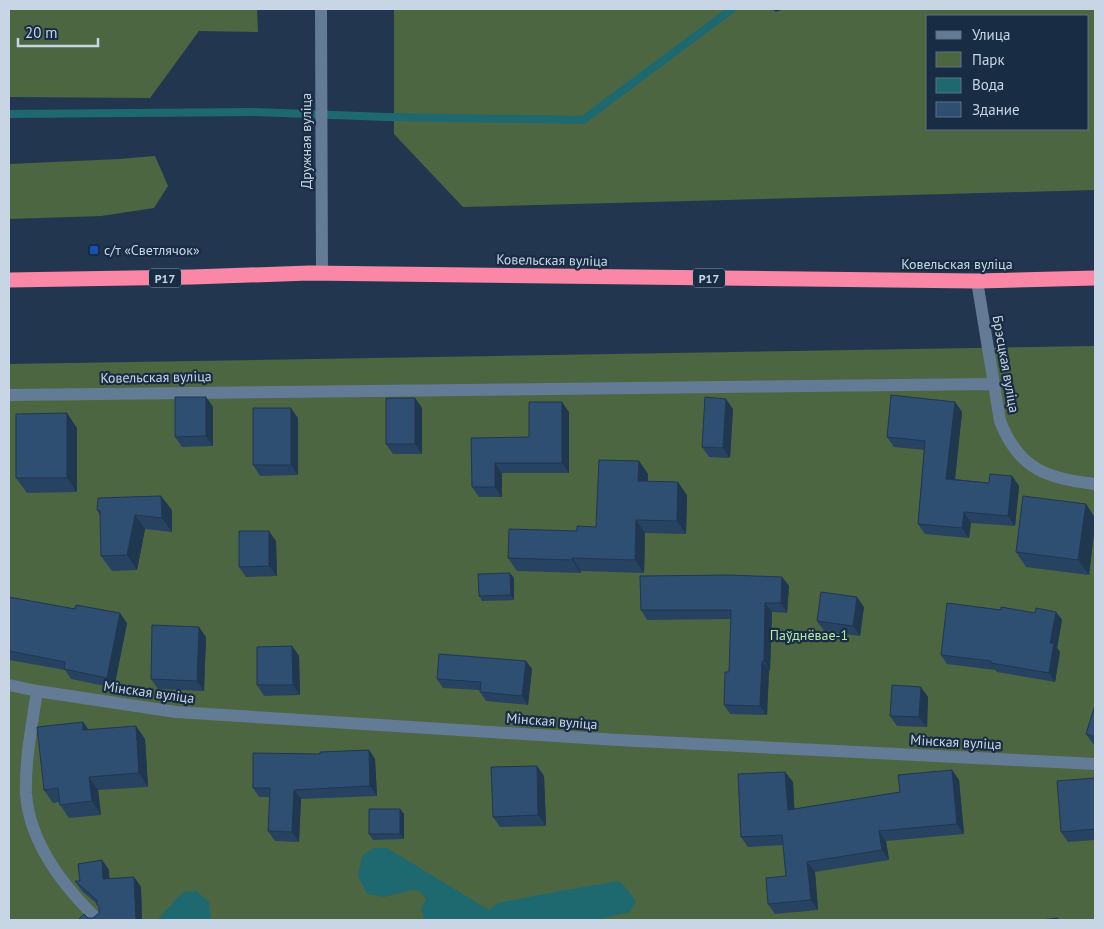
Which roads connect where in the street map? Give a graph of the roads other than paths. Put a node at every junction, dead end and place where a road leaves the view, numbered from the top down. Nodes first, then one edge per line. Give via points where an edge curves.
1 (321, 9) edge
2 (322, 274) junction
3 (1095, 278) edge
4 (9, 280) edge
5 (977, 281) junction
6 (994, 384) junction
7 (9, 395) edge
8 (1095, 484) edge
9 (9, 685) edge
10 (37, 691) junction
11 (1095, 764) edge
12 (98, 920) edge

1 - 2 street, Дружная вуліца
2 - 4 highway, Ковельская вуліца / Р17
2 - 5 highway, Ковельская вуліца / Р17
3 - 5 highway, Ковельская вуліца / Р17
5 - 6 street, Брэсцкая вуліца
6 - 7 street, Ковельская вуліца
6 - 8 street, Брэсцкая вуліца via 1005,434 1025,460 1052,476
9 - 10 street, Мінская вуліца
10 - 11 street, Мінская вуліца via 176,712 618,740
10 - 12 street via 27,769 26,794 31,820 54,868

